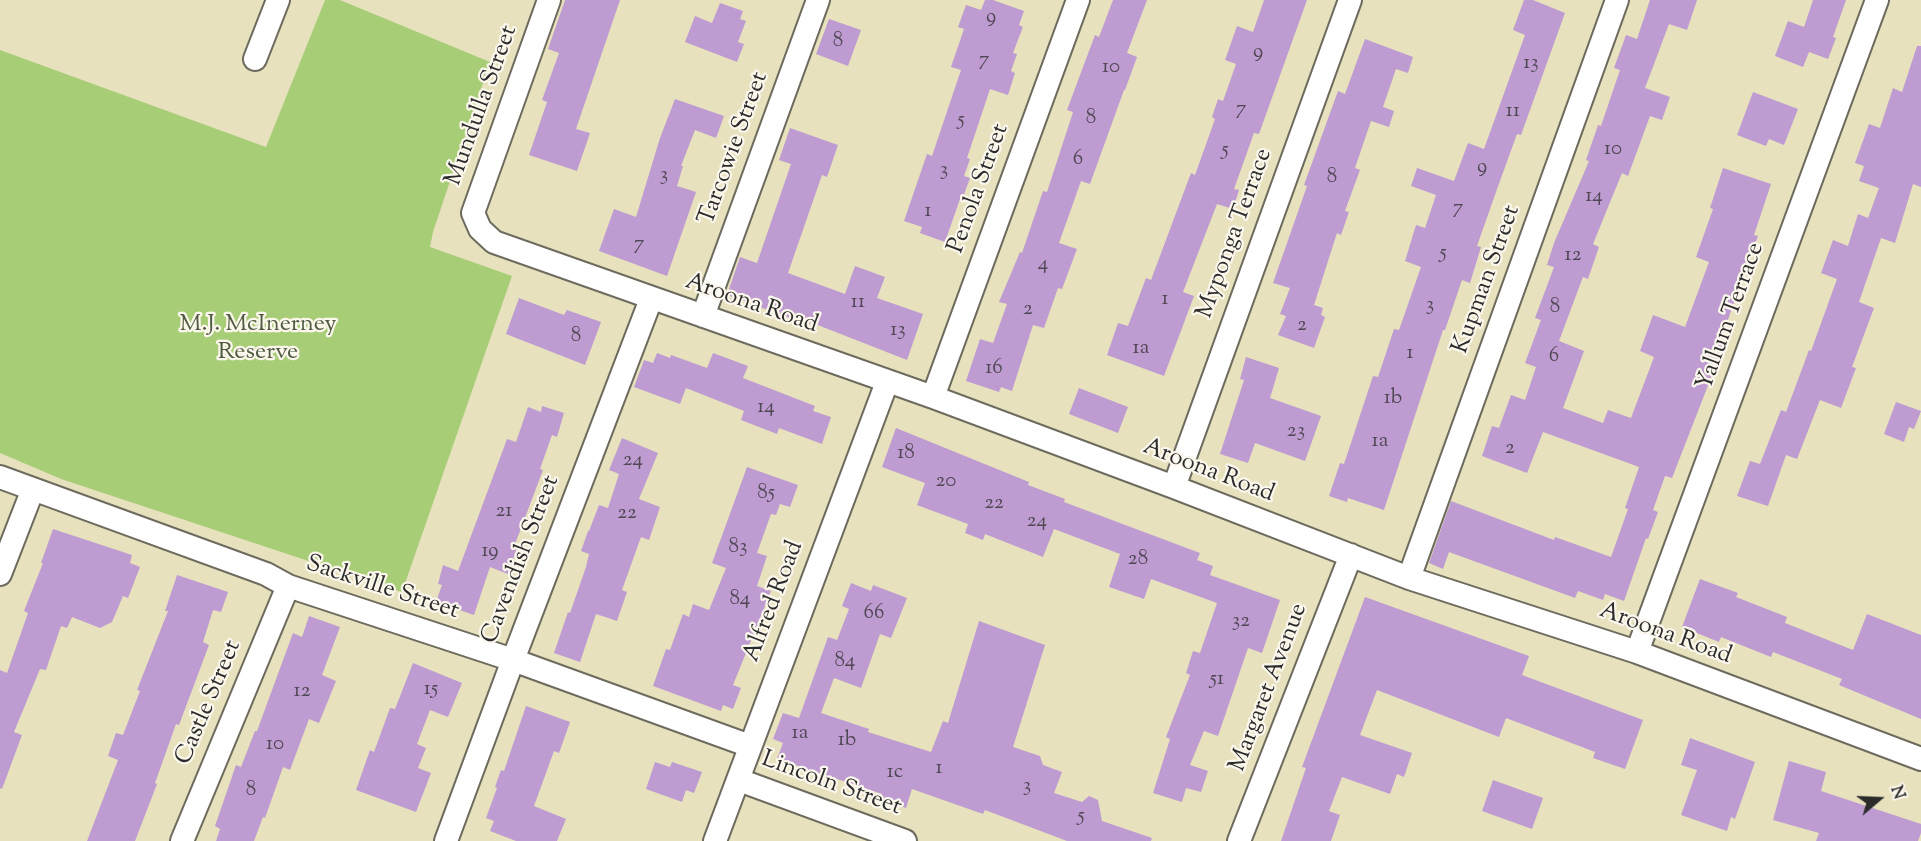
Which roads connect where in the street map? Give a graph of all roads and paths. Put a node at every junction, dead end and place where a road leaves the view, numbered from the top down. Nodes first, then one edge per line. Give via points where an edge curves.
1 (278, 0) edge
2 (549, 0) edge
3 (818, 0) edge
4 (1078, 0) edge
5 (1350, 0) edge
6 (1617, 0) edge
7 (1877, 0) edge
8 (255, 59) dead end
9 (480, 229) joint
10 (651, 299) junction
11 (703, 316) junction
12 (887, 382) junction
13 (933, 397) junction
14 (0, 477) edge
15 (1174, 487) junction
16 (33, 489) junction
17 (1351, 555) junction
18 (0, 574) edge
19 (1409, 578) junction
20 (288, 586) junction
21 (1637, 652) junction
22 (513, 660) junction
23 (750, 746) junction
24 (1921, 759) edge
25 (739, 780) junction
26 (182, 841) edge
27 (446, 841) edge
28 (715, 841) edge
29 (906, 841) edge
30 (1239, 841) edge

1 - 8 street
2 - 9 street, Mundulla Street via 473,213
3 - 11 street, Tarcowie Street
4 - 13 street, Penola Street
5 - 15 street, Myponga Terrace
6 - 19 street, Kupman Street
7 - 21 street, Yallum Terrace
9 - 10 street, Aroona Road via 494,242
10 - 11 street, Aroona Road
10 - 22 street, Cavendish Street
11 - 12 street, Aroona Road
12 - 13 street, Aroona Road
12 - 23 street, Alfred Road
13 - 15 street, Aroona Road
14 - 16 street, Sackville Street
15 - 17 street, Aroona Road
16 - 18 street
16 - 20 street, Sackville Street via 266,574
17 - 19 street, Aroona Road
17 - 30 street, Margaret Avenue
19 - 21 street, Aroona Road
20 - 22 street, Sackville Street
20 - 26 street, Castle Street
21 - 24 street, Aroona Road
22 - 23 street, Sackville Street
22 - 27 street, Cavendish Street
23 - 25 street, Alfred Road
25 - 28 street, Alfred Road
25 - 29 street, Lincoln Street

